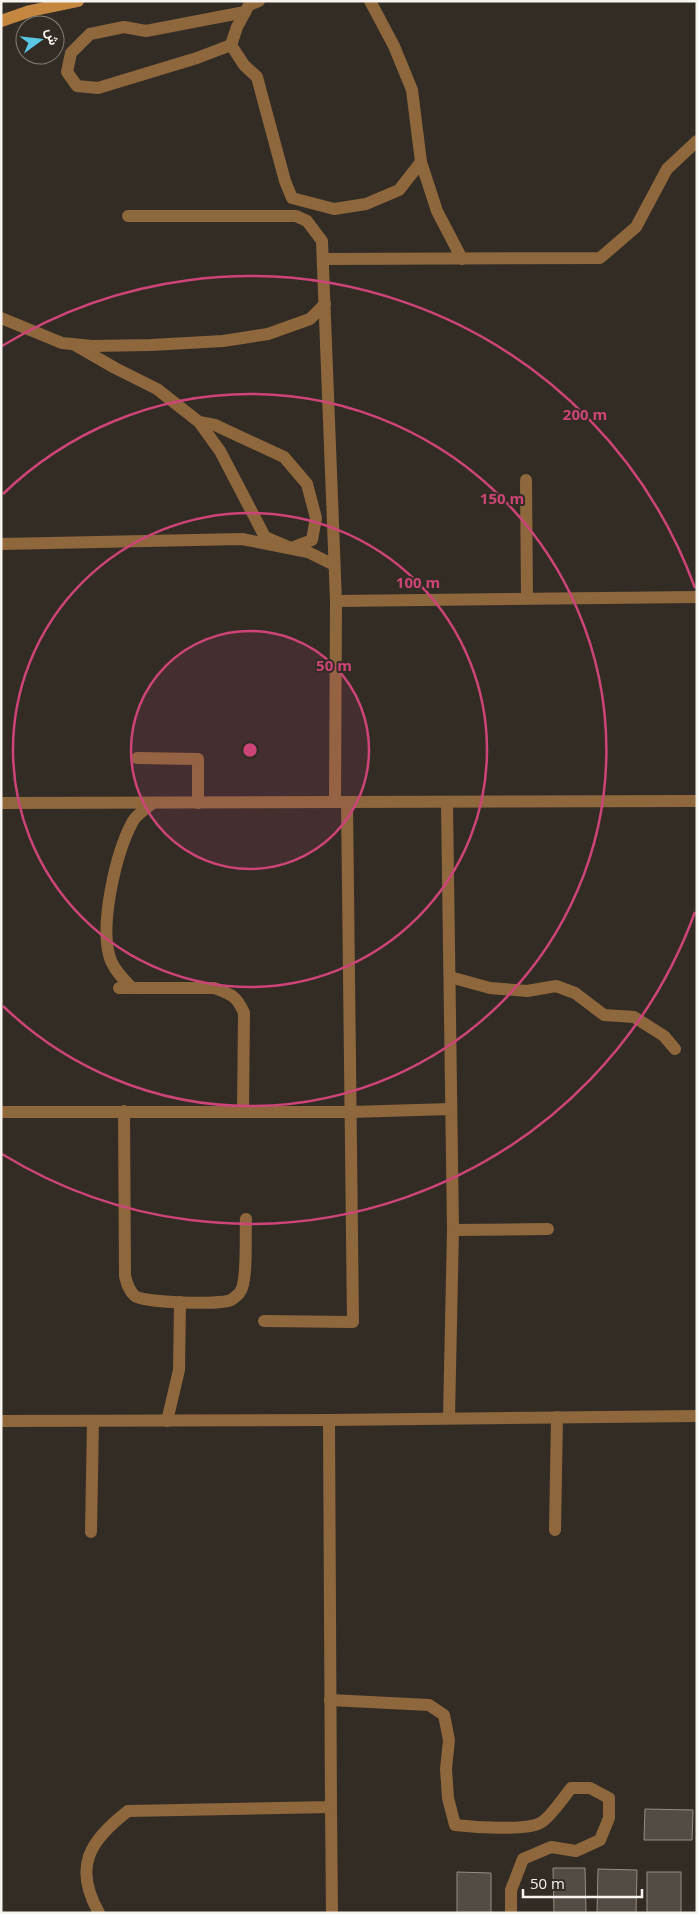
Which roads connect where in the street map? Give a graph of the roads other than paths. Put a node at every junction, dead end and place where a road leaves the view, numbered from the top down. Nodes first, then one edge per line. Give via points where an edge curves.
1 (78, 1) edge
2 (259, 1) edge
3 (370, 1) edge
4 (245, 12) junction
5 (1, 21) edge
6 (231, 45) junction
7 (697, 141) edge
8 (421, 162) junction
9 (128, 216) dead end
10 (324, 259) junction
11 (462, 259) junction
12 (325, 304) junction
13 (1, 318) edge
14 (75, 345) junction
15 (199, 422) junction
16 (526, 480) dead end
17 (1, 544) edge
18 (291, 548) junction
19 (334, 565) junction
20 (697, 597) edge
21 (527, 598) junction
22 (336, 601) junction
23 (137, 758) dead end
24 (697, 801) edge
25 (341, 802) junction
26 (1, 803) edge
27 (153, 803) junction
28 (198, 803) junction
29 (447, 804) junction
30 (450, 977) junction
31 (676, 1049) dead end
32 (451, 1109) junction
33 (124, 1111) junction
34 (243, 1111) junction
35 (1, 1112) edge
36 (350, 1112) junction
37 (246, 1219) dead end
38 (548, 1229) dead end
39 (452, 1230) junction
40 (180, 1302) junction
41 (264, 1321) dead end
42 (697, 1416) edge
43 (557, 1417) junction
44 (449, 1418) junction
45 (329, 1420) junction
46 (1, 1421) edge
47 (93, 1421) junction
48 (167, 1421) junction
49 (555, 1530) dead end
50 (91, 1532) dead end
51 (330, 1700) junction
52 (331, 1807) junction
53 (99, 1913) edge
54 (332, 1913) edge
55 (511, 1913) edge

1 - 5 main road
2 - 4 street via 249,4
3 - 8 street via 412,90
4 - 6 street
4 - 6 street via 146,31 124,27 90,34 71,53 67,72 77,86 98,88
6 - 8 street via 244,65 257,77 292,198 334,209 366,204 399,190
7 - 11 street via 668,169 636,227 600,258
8 - 11 street via 437,211
9 - 10 street via 296,216 308,221 315,230 322,242
10 - 11 street
10 - 12 street
12 - 14 street via 310,319 268,334 224,341
12 - 19 street
13 - 14 street via 62,343
14 - 15 street via 157,389
15 - 18 street via 220,451 265,537
15 - 18 street via 215,425 284,457 307,484 316,518 312,540
16 - 21 street
17 - 18 street via 242,538
18 - 19 street via 308,552
19 - 22 street
20 - 21 street
21 - 22 street
22 - 25 street
23 - 28 street via 198,759
24 - 29 street
25 - 28 street
25 - 29 street
25 - 36 street
26 - 27 street
27 - 28 street
27 - 34 street via 134,819 108,899 106,934 111,960 126,988 214,988 228,992 238,1000 244,1013
29 - 30 street
30 - 31 street via 490,988 527,992 556,986 575,993 604,1015 634,1017 664,1036
30 - 32 street
32 - 36 street
32 - 39 street
33 - 34 street
33 - 35 street
33 - 40 street via 125,1276 129,1290 136,1298
34 - 36 street
36 - 41 street via 353,1322
37 - 40 street via 245,1277 241,1292 231,1300
38 - 39 street
39 - 44 street
40 - 48 street via 179,1370
42 - 43 street
43 - 44 street
43 - 49 street
44 - 45 street
45 - 48 street
45 - 51 street
46 - 47 street
47 - 48 street
47 - 50 street
51 - 52 street
51 - 55 street via 429,1705 444,1715 449,1740 448,1798 455,1825 529,1826 542,1823 571,1788 590,1788 609,1798 610,1818 600,1840 576,1851 551,1847 523,1859 511,1890
52 - 53 street via 128,1811 96,1841 87,1860 87,1885
52 - 54 street

